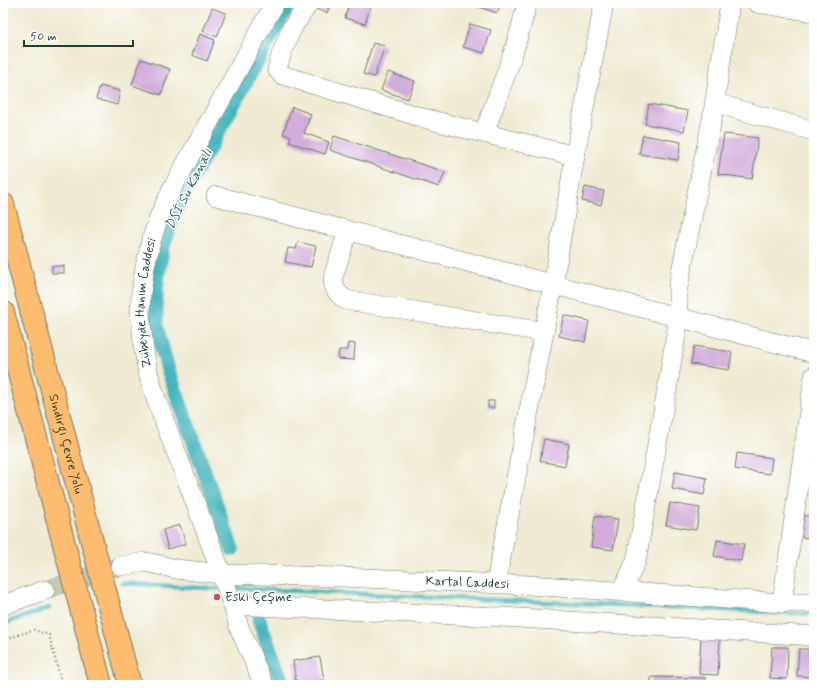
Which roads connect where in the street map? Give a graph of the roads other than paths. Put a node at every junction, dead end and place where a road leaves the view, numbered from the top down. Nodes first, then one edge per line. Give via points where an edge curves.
1 (275, 3) edge
2 (309, 3) edge
3 (527, 3) edge
4 (604, 3) edge
5 (730, 3) edge
6 (757, 3) edge
7 (814, 12) edge
8 (715, 103) junction
9 (814, 131) edge
10 (484, 133) junction
11 (575, 156) junction
12 (216, 196) dead end
13 (3, 204) edge
14 (348, 231) junction
15 (552, 285) junction
16 (3, 312) edge
17 (678, 317) junction
18 (544, 332) junction
19 (814, 353) edge
20 (814, 376) edge
21 (121, 566) tunnel mouth
22 (222, 574) junction
23 (496, 583) junction
24 (45, 590) tunnel mouth
25 (622, 591) junction
26 (782, 603) junction
27 (814, 603) edge
28 (3, 605) edge
29 (233, 605) junction
30 (814, 636) edge
31 (101, 685) edge
32 (130, 685) edge
33 (264, 685) edge

1 - 22 street, Zübeyde Hanım Caddesi via 162,211 151,241 141,293 140,314 144,350 156,402
2 - 10 street via 292,28 282,52 277,69 282,75
3 - 10 street via 510,63
4 - 11 street
5 - 8 street
6 - 7 street
8 - 9 street
8 - 17 street via 678,287
10 - 11 street
11 - 15 street
12 - 14 street
13 - 32 main road, Sındırgı Çevre Yolu
14 - 15 street
14 - 18 street via 333,277 335,289 346,300
15 - 17 street
15 - 18 street
16 - 31 main road, Sındırgı Çevre Yolu
17 - 19 street
17 - 25 street via 636,561
18 - 23 street
20 - 26 street
21 - 22 street, Kartal Caddesi via 146,562 176,569
22 - 23 street, Kartal Caddesi
22 - 29 street, Zübeyde Hanım Caddesi
23 - 25 street, Kartal Caddesi
24 - 28 street
25 - 26 street, Kartal Caddesi
26 - 27 street, Kartal Caddesi
29 - 30 street via 519,618
29 - 33 street, Zübeyde Hanım Caddesi via 239,627

